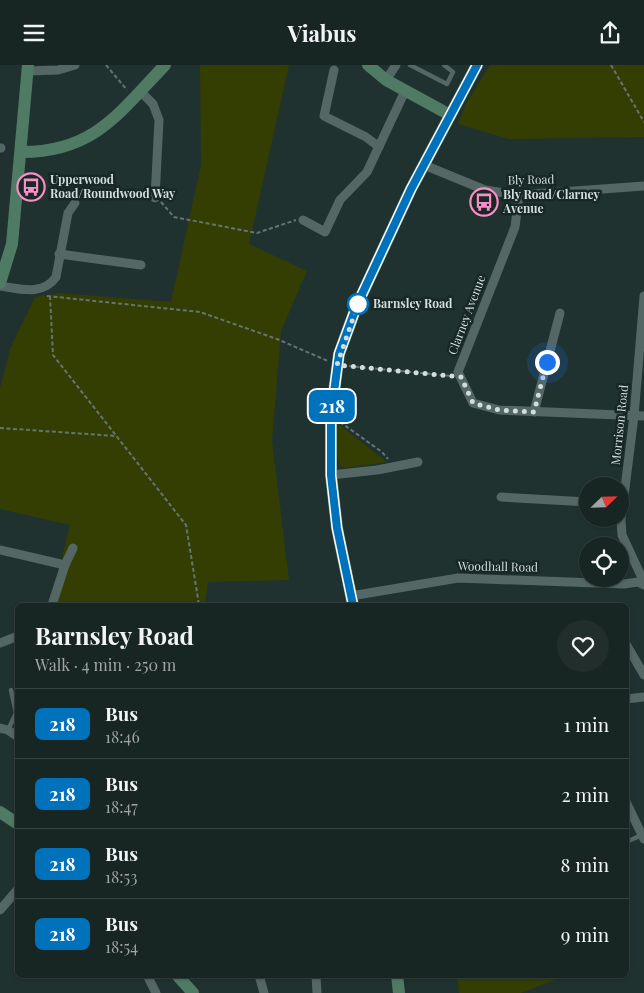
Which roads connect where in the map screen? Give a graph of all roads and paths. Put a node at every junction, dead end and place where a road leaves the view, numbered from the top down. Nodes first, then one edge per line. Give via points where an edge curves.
1 (75, 65) edge
2 (106, 65) edge
3 (165, 65) edge
4 (368, 65) edge
5 (396, 65) edge
6 (410, 65) edge
7 (444, 65) edge
8 (478, 65) edge
9 (611, 65) edge
10 (28, 68) edge
11 (334, 71) dead end
12 (386, 80) junction
13 (404, 91) junction
14 (137, 94) junction
15 (450, 115) junction
16 (644, 122) edge
17 (379, 147) junction
18 (22, 152) junction
19 (424, 165) junction
20 (644, 187) edge
21 (519, 195) junction
22 (154, 198) joint
23 (75, 203) dead end
24 (303, 220) joint
25 (59, 254) junction
26 (4, 255) edge
27 (141, 265) dead end
28 (0, 285) edge
29 (32, 289) junction
30 (50, 296) junction
31 (644, 296) edge
32 (560, 313) dead end
33 (638, 364) junction
34 (337, 365) junction
35 (644, 373) edge
36 (461, 377) junction
37 (534, 412) junction
38 (331, 415) junction
39 (634, 416) junction
40 (644, 416) edge
41 (0, 427) edge
42 (116, 436) junction
43 (418, 462) dead end
44 (394, 467) junction
45 (331, 475) junction
46 (626, 477) edge
47 (502, 497) dead end
48 (579, 501) edge
49 (622, 527) edge
50 (73, 548) dead end
51 (0, 550) edge
52 (65, 565) junction
53 (644, 584) edge
54 (352, 600) edge
55 (53, 603) edge
56 (199, 603) edge
57 (15, 637) edge
58 (0, 643) edge
59 (629, 649) edge
60 (644, 675) edge
61 (11, 690) dead end
62 (644, 697) edge
63 (629, 699) edge
64 (15, 708) edge
65 (15, 714) edge
66 (4, 729) edge
67 (15, 735) edge
68 (629, 808) edge
69 (0, 812) edge
70 (15, 822) edge
71 (643, 837) edge
72 (629, 841) edge
73 (15, 893) edge
74 (0, 910) edge
75 (148, 978) edge
76 (180, 978) edge
77 (261, 978) edge
78 (316, 978) edge
79 (397, 978) edge
80 (156, 993) edge
81 (193, 993) edge
82 (264, 993) edge
83 (317, 993) edge
84 (399, 993) edge

1 - 10 street via 58,70
2 - 14 path
3 - 14 street
4 - 12 street
5 - 12 street
6 - 7 lane via 447,84 453,72
8 - 15 street
9 - 16 path
10 - 18 street
11 - 17 street via 324,116
12 - 13 street
13 - 15 street
13 - 17 street
14 - 18 street via 108,123 84,140 55,150
14 - 22 street via 153,104 159,120
15 - 19 street
17 - 24 street via 367,173 340,199 325,232
18 - 26 street via 15,221
19 - 21 street, Bly Road via 485,191
19 - 34 street via 357,305
20 - 21 street, Bly Road
21 - 36 street, Clarney Avenue via 516,227 458,372
22 - 24 path via 164,204 174,217 257,233
23 - 25 street via 68,213
25 - 27 street
25 - 29 street via 52,283
26 - 28 street
28 - 29 street
29 - 30 path via 39,295
30 - 34 path via 200,312 277,339
30 - 42 path via 53,355
31 - 33 street, Morrison Road
32 - 37 street
33 - 35 street
33 - 39 street, Morrison Road
34 - 36 path
34 - 38 street
36 - 37 street via 473,403 499,410
37 - 39 street
38 - 44 path via 382,452
38 - 45 street
39 - 40 street
39 - 46 street, Morrison Road
41 - 42 path
42 - 56 path via 186,525
43 - 44 street
44 - 45 street
45 - 54 street via 337,528
47 - 48 street
49 - 53 street, Morrison Road via 622,535
50 - 52 street
51 - 52 street
52 - 55 street
53 - 54 street, Woodhall Road via 458,578
57 - 58 street
59 - 60 street
61 - 64 lane
62 - 63 street
65 - 66 lane
66 - 67 street
68 - 71 street
69 - 70 street
71 - 72 lane
73 - 74 street
75 - 80 street
76 - 81 street
77 - 82 street
78 - 83 street
79 - 84 street

